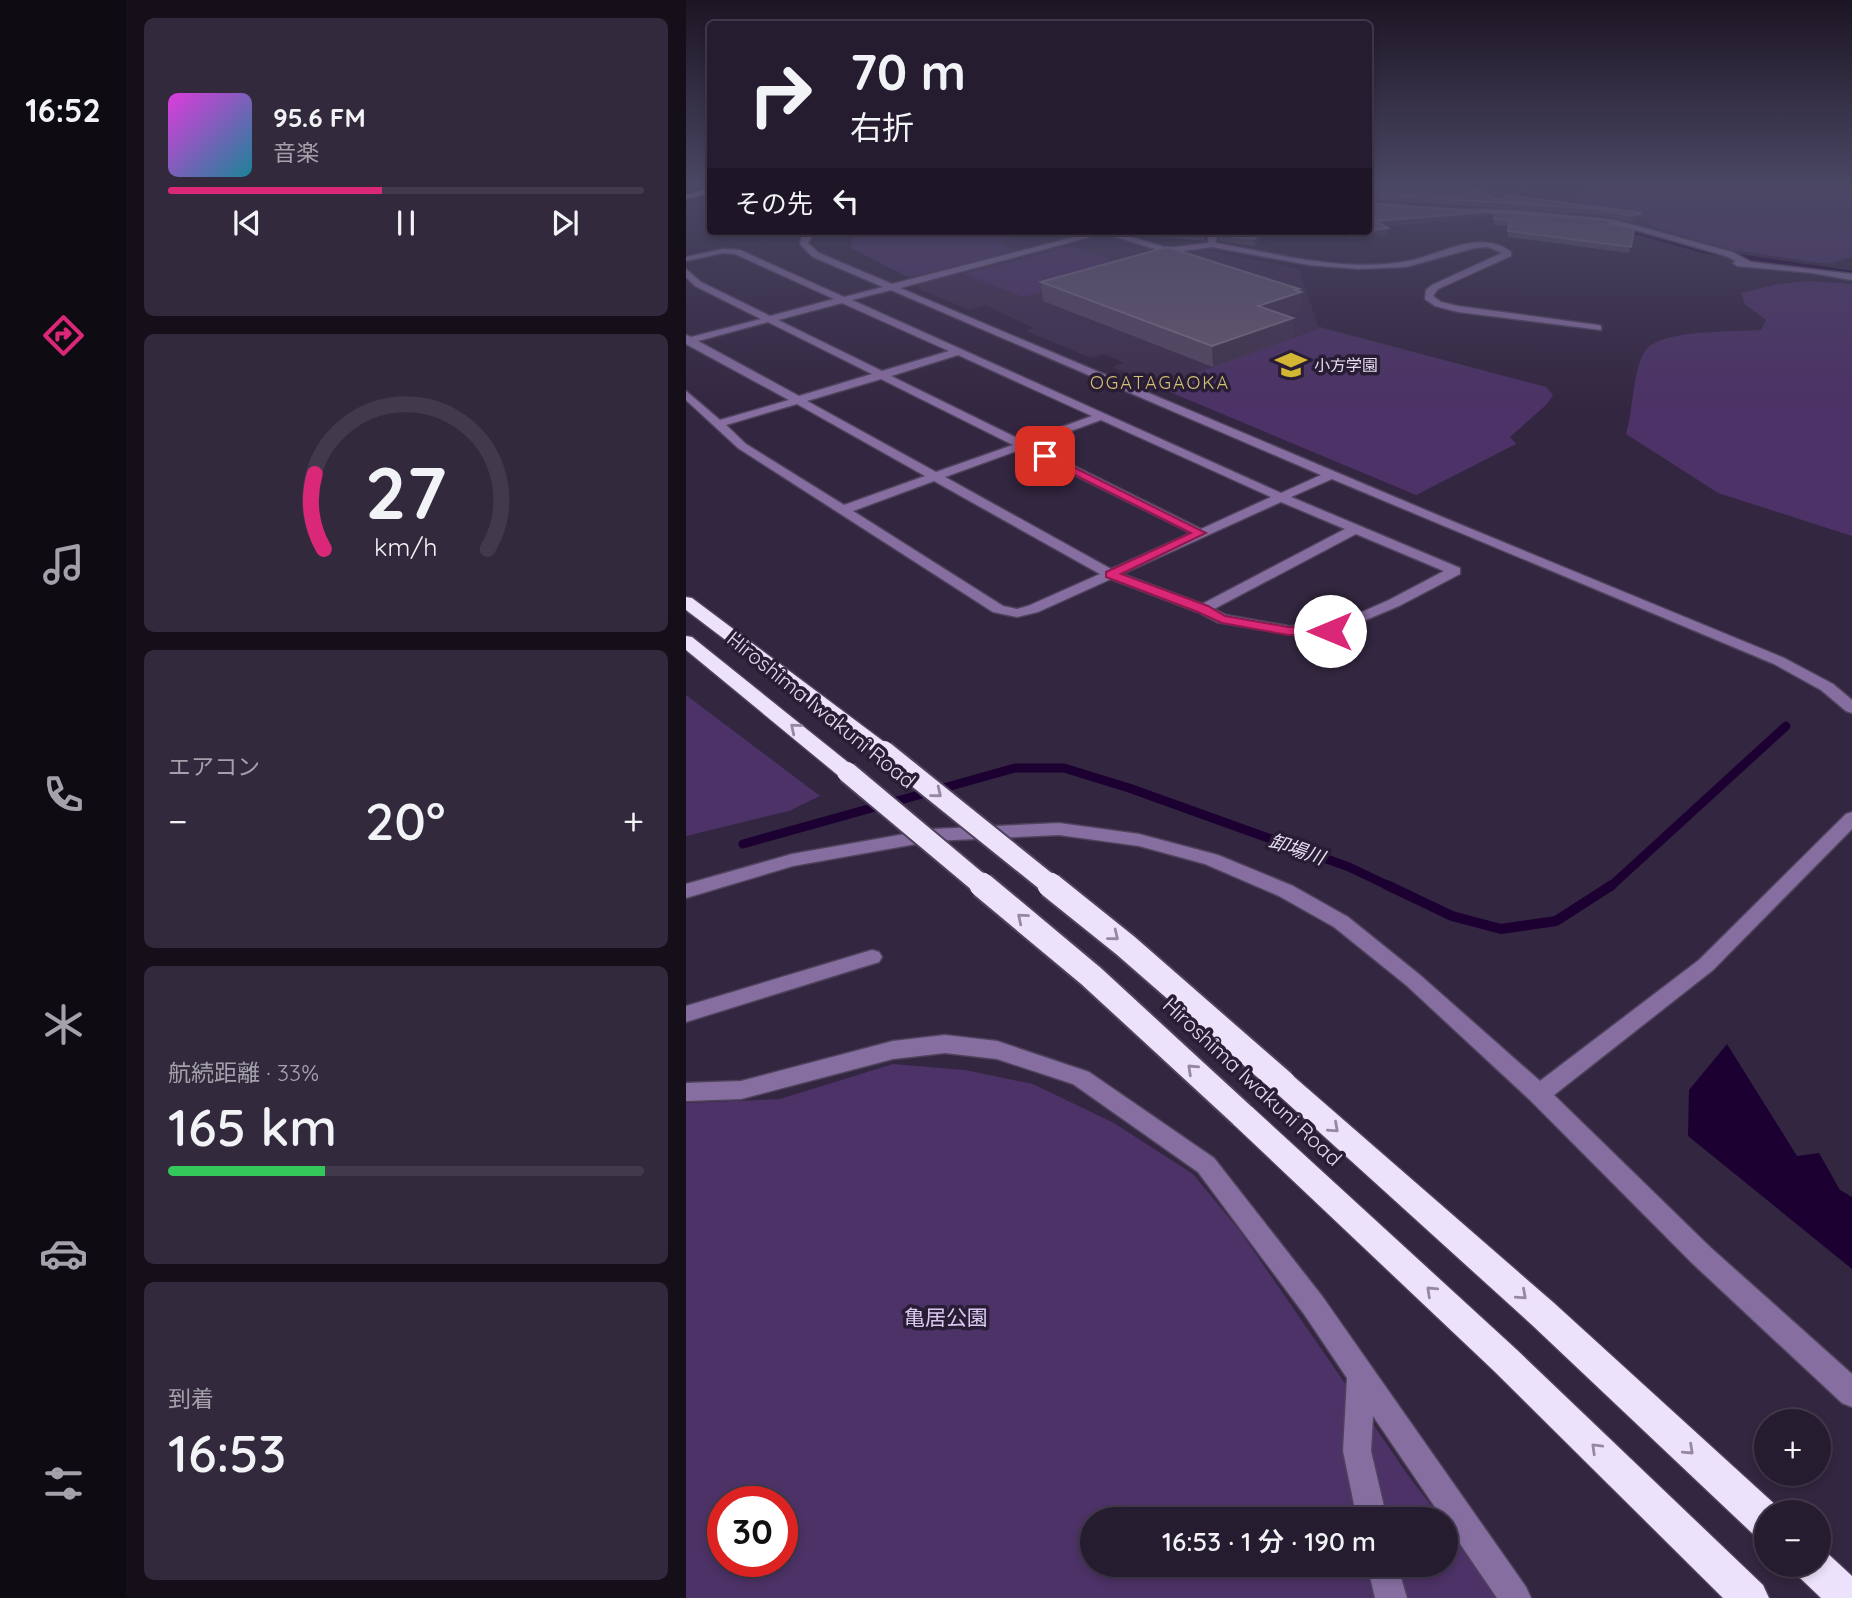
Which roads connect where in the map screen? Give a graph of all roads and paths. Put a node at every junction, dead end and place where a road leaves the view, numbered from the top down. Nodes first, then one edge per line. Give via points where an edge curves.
1 (754, 260) edge
2 (825, 260) edge
3 (998, 260) edge
4 (1301, 260) edge
5 (1422, 260) edge
6 (1496, 260) edge
7 (1722, 260) edge
8 (1741, 260) edge
9 (1748, 263) junction
10 (686, 272) edge
11 (1852, 277) edge
12 (701, 286) junction
13 (890, 287) junction
14 (686, 289) edge
15 (842, 300) junction
16 (769, 319) junction
17 (1598, 328) dead end
18 (687, 340) edge
19 (958, 352) junction
20 (881, 375) junction
21 (686, 394) edge
22 (798, 400) junction
23 (1100, 417) junction
24 (719, 424) junction
25 (1022, 445) junction
26 (1331, 475) junction
27 (935, 477) junction
28 (1280, 497) junction
29 (843, 510) junction
30 (1355, 529) junction
31 (1200, 533) junction
32 (1110, 574) junction
33 (686, 602) edge
34 (1203, 609) junction
35 (686, 640) edge
36 (1852, 708) edge
37 (1852, 818) edge
38 (686, 891) edge
39 (872, 957) dead end
40 (686, 1014) edge
41 (686, 1092) edge
42 (1539, 1094) junction
43 (1361, 1373) junction
44 (1852, 1392) edge
45 (1637, 1487) junction
46 (1369, 1507) edge
47 (1754, 1510) edge
48 (1385, 1577) edge
49 (1826, 1577) edge
50 (1391, 1598) edge
51 (1515, 1598) edge
52 (1734, 1598) edge
53 (1750, 1598) edge
54 (1848, 1598) edge

1 - 15 street
2 - 13 street
3 - 13 street
4 - 5 street via 1366,267
6 - 17 street via 1435,287 1428,297 1447,307
7 - 9 street
8 - 9 street
9 - 11 street
10 - 12 street
12 - 14 street
12 - 16 street
13 - 15 street
13 - 26 street
15 - 16 street
15 - 19 street
16 - 18 street
16 - 20 street
18 - 22 street
19 - 20 street
19 - 23 street
20 - 22 street
20 - 25 street
21 - 24 street
22 - 24 street
22 - 27 street
23 - 25 street
23 - 28 street
24 - 29 street via 742,446
25 - 27 street
25 - 31 street
26 - 28 street
26 - 36 street via 1779,661 1827,687
27 - 29 street
27 - 32 street
28 - 30 street
28 - 31 street
29 - 32 street via 1004,611 1029,610
30 - 34 street
30 - 34 street via 1455,571 1330,631 1252,626 1222,620
31 - 32 street
32 - 34 street
33 -> 47 highway, Hiroshima Iwakuni Road, bridge via 884,751 1126,946 1543,1314
45 -> 35 highway, Hiroshima Iwakuni Road, bridge via 1091,976
37 - 42 street via 1706,965
38 - 42 street via 792,860 933,835 1059,829 1139,841 1211,859 1286,891 1341,922
39 - 40 street
41 - 43 street via 741,1090 893,1050 945,1044 997,1050 1081,1078 1206,1165
42 - 44 street via 1701,1255
43 - 46 street via 1357,1451
43 - 51 street
45 - 52 highway
45 - 53 highway, Hiroshima Iwakuni Road
48 - 50 street
49 - 54 highway

